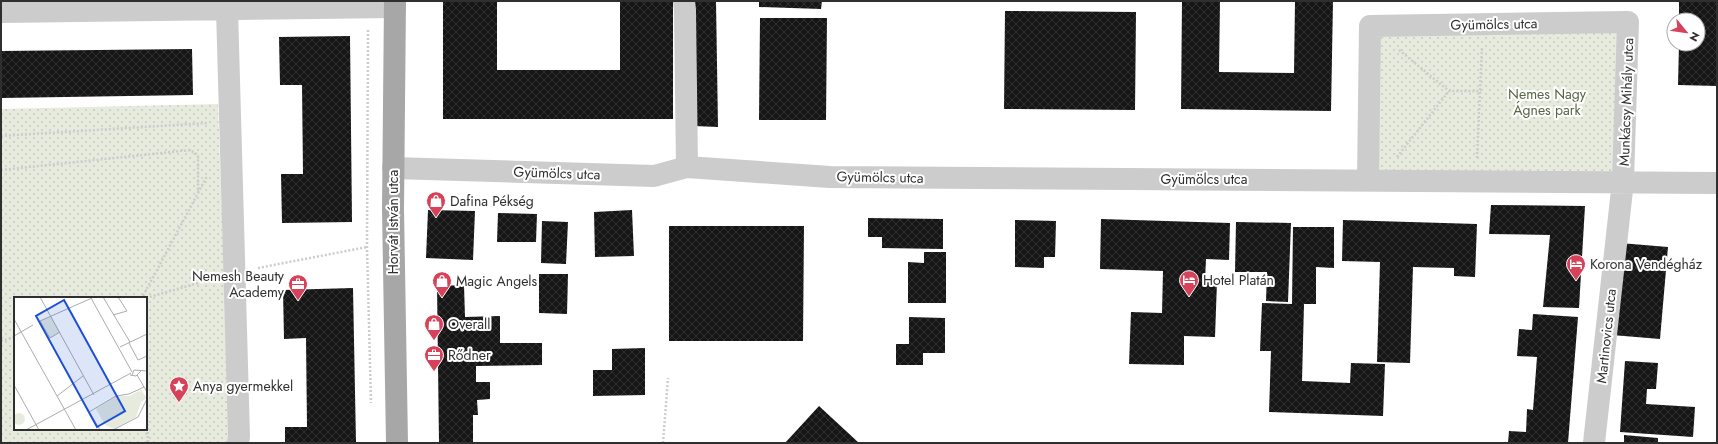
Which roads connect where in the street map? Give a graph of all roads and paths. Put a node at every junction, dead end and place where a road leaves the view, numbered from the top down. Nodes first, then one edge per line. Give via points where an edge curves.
1 (684, 1) edge
2 (395, 4) edge
3 (227, 9) junction
4 (1, 12) edge
5 (1628, 22) joint
6 (1483, 25) junction
7 (1370, 26) junction
8 (1448, 91) junction
9 (1481, 91) junction
10 (229, 121) junction
11 (1, 136) edge
12 (687, 167) junction
13 (393, 168) junction
14 (1, 170) edge
15 (1374, 180) junction
16 (1476, 181) junction
17 (1623, 181) junction
18 (1717, 183) edge
19 (367, 247) dead end
20 (233, 272) junction
21 (143, 297) edge
22 (147, 298) edge
23 (14, 337) edge
24 (1, 341) edge
25 (668, 378) dead end
26 (147, 416) edge
27 (148, 443) edge
28 (238, 443) edge
29 (396, 443) edge
30 (663, 443) edge
31 (1594, 443) edge

1 - 12 street
2 - 3 street
2 - 13 main road, Horvát István utca
3 - 4 street
3 - 10 street
5 - 6 street, Gyümölcs utca
5 - 17 street, Munkácsy Mihály utca
6 - 7 street, Gyümölcs utca
6 - 9 path
7 - 8 path
7 - 15 street
8 - 9 path
8 - 15 path
9 - 16 path
10 - 11 path
10 - 20 street
12 - 13 street, Gyümölcs utca via 654,176
12 - 15 street, Gyümölcs utca via 830,177
13 - 29 main road, Horvát István utca
14 - 21 path via 190,150 198,156 198,193
15 - 16 street, Gyümölcs utca
16 - 17 street, Gyümölcs utca
17 - 18 street, Gyümölcs utca
17 - 31 street, Martinovics utca
19 - 20 path
20 - 22 path
20 - 28 street
23 - 24 path
25 - 30 path
26 - 27 path

